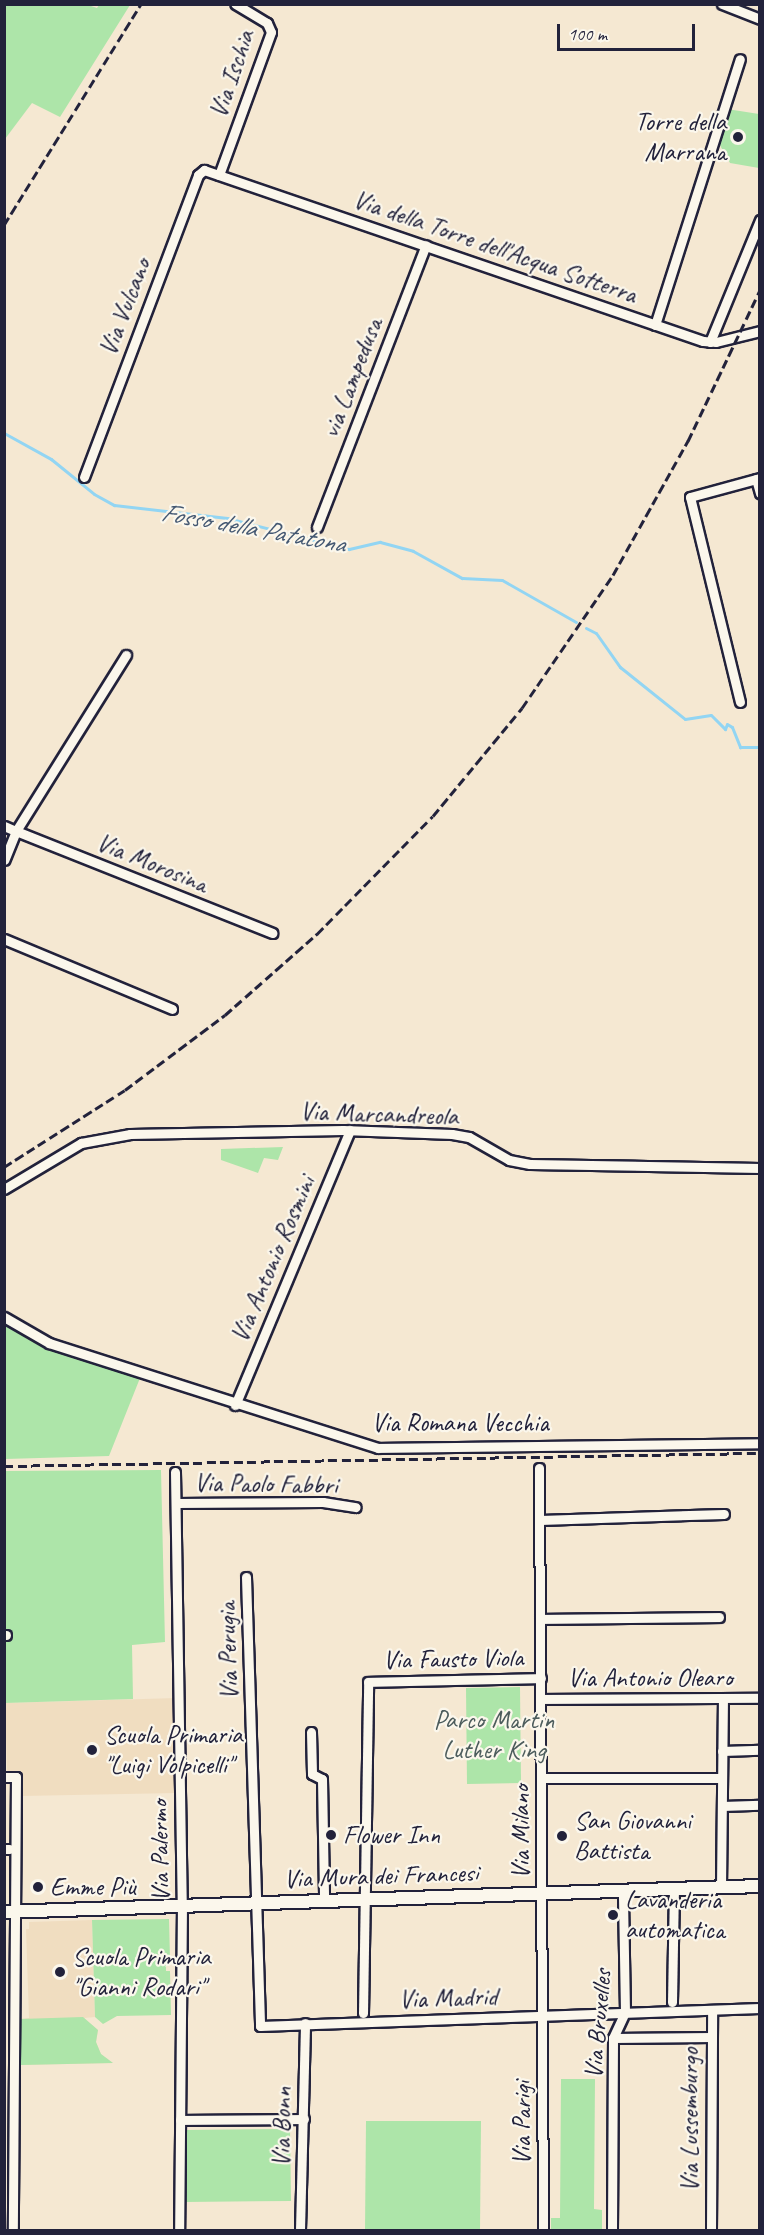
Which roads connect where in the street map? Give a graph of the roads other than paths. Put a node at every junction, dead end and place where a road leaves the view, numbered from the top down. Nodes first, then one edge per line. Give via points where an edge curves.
1 (235, 4) edge
2 (722, 4) edge
3 (759, 19) edge
4 (740, 59) dead end
5 (219, 175) junction
6 (759, 220) edge
7 (426, 245) junction
8 (655, 325) junction
9 (759, 331) edge
10 (710, 342) junction
11 (84, 477) dead end
12 (758, 478) edge
13 (759, 493) edge
14 (317, 527) dead end
15 (126, 655) dead end
16 (740, 702) dead end
17 (4, 826) edge
18 (16, 831) junction
19 (4, 860) edge
20 (272, 933) dead end
21 (4, 939) edge
22 (172, 1009) dead end
23 (350, 1130) junction
24 (759, 1168) edge
25 (4, 1189) edge
26 (4, 1317) edge
27 (235, 1405) junction
28 (759, 1443) edge
29 (539, 1468) dead end
30 (175, 1472) dead end
31 (176, 1503) junction
32 (356, 1507) dead end
33 (724, 1514) dead end
34 (540, 1520) junction
35 (246, 1577) dead end
36 (719, 1617) dead end
37 (540, 1619) junction
38 (541, 1678) junction
39 (759, 1698) edge
40 (541, 1699) junction
41 (723, 1699) junction
42 (311, 1732) dead end
43 (759, 1750) edge
44 (722, 1751) junction
45 (4, 1777) edge
46 (541, 1778) junction
47 (722, 1778) junction
48 (759, 1805) edge
49 (722, 1806) junction
50 (759, 1886) edge
51 (721, 1887) junction
52 (674, 1890) junction
53 (623, 1893) junction
54 (542, 1894) junction
55 (324, 1899) junction
56 (364, 1899) junction
57 (258, 1903) junction
58 (182, 1904) junction
59 (11, 1912) edge
60 (672, 2002) dead end
61 (759, 2008) edge
62 (712, 2010) junction
63 (626, 2012) junction
64 (363, 2013) dead end
65 (543, 2015) junction
66 (304, 2024) junction
67 (712, 2037) junction
68 (613, 2038) junction
69 (304, 2119) junction
70 (180, 2120) junction
71 (12, 2230) edge
72 (179, 2230) edge
73 (300, 2230) edge
74 (543, 2230) edge
75 (612, 2230) edge
76 (711, 2230) edge

1 - 5 street, Via Ischia via 268,24 271,32
2 - 3 street
4 - 8 street
5 - 7 street, Via della Torre dell'Acqua Sotterra
5 - 11 street, Via Vulcano via 206,170 198,175
6 - 10 street
7 - 8 street, Via della Torre dell'Acqua Sotterra
7 - 14 street, via Lampedusa
8 - 10 street, Via della Torre dell'Acqua Sotterra
9 - 10 street, Via della Torre dell'Acqua Sotterra
12 - 13 street
12 - 16 street via 690,496
15 - 18 street
17 - 18 street, Via Morosina
18 - 19 street
18 - 20 street, Via Morosina
21 - 22 street
23 - 24 street, Via Marcandreola via 460,1135 509,1160 530,1164
23 - 25 street, Via Marcandreola via 111,1135 65,1151
23 - 27 street, Via Antonio Rosmini
26 - 27 street, Via Romana Vecchia via 45,1341
27 - 28 street, Via Romana Vecchia via 355,1443 389,1449
29 - 34 street, Via Milano
30 - 31 street, Via Palermo
31 - 32 street, Via Paolo Fabbri via 322,1502
31 - 58 street, Via Palermo
33 - 34 street
34 - 37 street, Via Milano
35 - 57 street, Via Perugia
36 - 37 street
37 - 38 street, Via Milano
38 - 40 street, Via Milano
38 - 56 street, Via Fausto Viola via 368,1682
39 - 41 street, Via Antonio Olearo
40 - 41 street, Via Antonio Olearo
40 - 46 street, Via Milano
41 - 44 street
42 - 55 street via 312,1774 322,1779
43 - 44 street
44 - 47 street
45 - 59 street via 16,1777
46 - 47 street
46 - 54 street, Via Milano
47 - 49 street
48 - 49 street
49 - 51 street
50 - 51 street, Via Mura dei Francesi
51 - 52 street, Via Mura dei Francesi
52 - 53 street, Via Mura dei Francesi
52 - 60 street
53 - 54 street, Via Mura dei Francesi
53 - 63 street, Via Bruxelles
54 - 56 street, Via Mura dei Francesi
54 - 65 street, Via Milano
55 - 56 street, Via Mura dei Francesi
55 - 57 street, Via Mura dei Francesi
56 - 64 street
57 - 58 street, Via Mura dei Francesi
57 - 66 street, Via Madrid via 260,2026
58 - 59 street, Via Mura dei Francesi
58 - 70 street, Via Palermo
59 - 71 street
61 - 62 street, Via Madrid
62 - 63 street, Via Madrid
62 - 67 street, Via Lussemburgo
63 - 65 street, Via Madrid
63 - 68 street, Via Bruxelles
65 - 66 street, Via Madrid
65 - 74 street, Via Parigi
66 - 69 street, Via Bonn
67 - 68 street
67 - 76 street, Via Lussemburgo
68 - 75 street, Via Bruxelles
69 - 70 street
69 - 73 street, Via Bonn
70 - 72 street, Via Palermo

